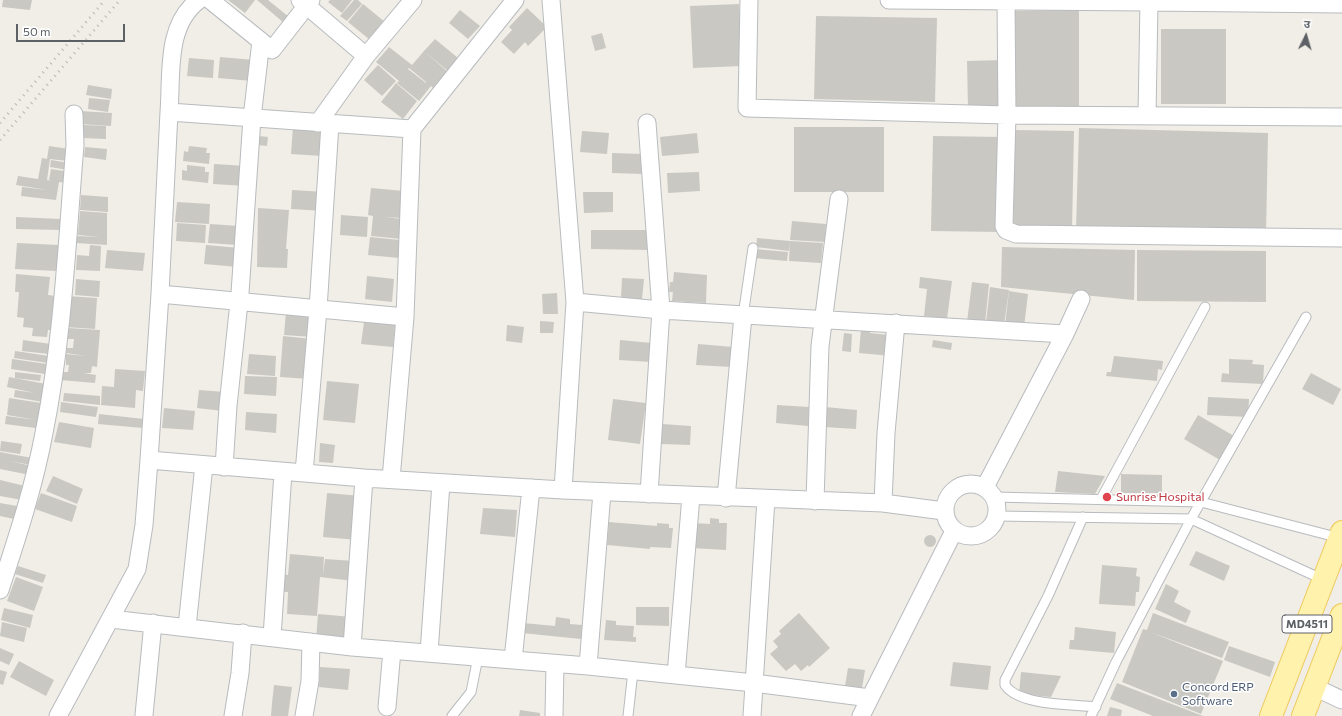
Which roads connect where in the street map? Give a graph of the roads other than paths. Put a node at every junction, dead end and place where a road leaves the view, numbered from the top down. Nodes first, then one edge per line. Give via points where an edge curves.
1 (199, 0) edge
2 (210, 0) edge
3 (413, 0) edge
4 (515, 0) edge
5 (551, 0) edge
6 (749, 0) edge
7 (889, 0) edge
8 (1006, 1) edge
9 (1149, 1) edge
10 (306, 2) edge
11 (1342, 4) edge
12 (260, 41) junction
13 (366, 56) junction
14 (169, 112) junction
15 (74, 114) dead end
16 (1007, 115) junction
17 (1148, 116) junction
18 (1342, 117) edge
19 (252, 118) junction
20 (324, 123) junction
21 (647, 123) dead end
22 (412, 129) junction
23 (839, 199) dead end
24 (1342, 238) edge
25 (753, 248) dead end
26 (160, 294) junction
27 (1081, 300) dead end
28 (238, 302) junction
29 (575, 302) junction
30 (1205, 307) dead end
31 (318, 309) junction
32 (661, 310) junction
33 (743, 316) junction
34 (405, 317) junction
35 (1306, 317) dead end
36 (822, 320) junction
37 (896, 323) junction
38 (1065, 334) junction
39 (149, 460) junction
40 (204, 465) junction
41 (224, 467) junction
42 (283, 472) junction
43 (304, 474) junction
44 (364, 478) junction
45 (391, 479) junction
46 (441, 483) junction
47 (531, 488) junction
48 (563, 490) junction
49 (602, 492) junction
50 (990, 492) junction
51 (649, 494) junction
52 (690, 496) junction
53 (726, 498) junction
54 (766, 500) junction
55 (1101, 500) junction
56 (815, 501) junction
57 (1202, 502) junction
58 (883, 503) junction
59 (944, 511) junction
60 (997, 516) junction
61 (1083, 518) junction
62 (1191, 520) junction
63 (954, 531) junction
64 (1341, 535) edge
65 (1324, 580) junction
66 (0, 590) edge
67 (1342, 615) edge
68 (111, 619) junction
69 (153, 623) junction
70 (187, 627) junction
71 (243, 633) junction
72 (272, 637) junction
73 (310, 642) junction
74 (352, 647) junction
75 (392, 650) junction
76 (429, 653) junction
77 (478, 657) junction
78 (513, 660) junction
79 (555, 664) junction
80 (588, 666) junction
81 (633, 671) junction
82 (676, 675) junction
83 (754, 683) junction
84 (1314, 687) junction
85 (870, 698) junction
86 (1342, 700) edge
87 (1096, 706) junction
88 (388, 707) dead end
89 (144, 715) dead end
90 (58, 716) edge
91 (234, 716) edge
92 (304, 716) edge
93 (452, 716) edge
94 (554, 716) edge
95 (628, 716) edge
96 (752, 716) edge
97 (861, 716) edge
98 (1091, 716) edge
99 (1271, 716) edge
100 (1302, 716) edge

1 - 14 street via 181,18 175,34
2 - 12 street
3 - 13 street
4 - 22 street
5 - 29 street
6 - 16 street via 747,108
7 - 8 street
8 - 9 street
8 - 16 street
9 - 11 street
9 - 17 street
10 - 12 street via 272,50
10 - 13 street
12 - 19 street
13 - 20 street
14 - 19 street
14 - 26 street
15 - 66 street via 75,145 59,343 44,433 30,496
16 - 17 street
16 - 24 street via 1004,226 1011,233
17 - 18 street
19 - 20 street
19 - 28 street
20 - 22 street
20 - 31 street
21 - 32 street
22 - 34 street
23 - 36 street
25 - 33 lane
26 - 28 street
26 - 39 street
27 - 38 street
28 - 31 street
28 - 41 street
29 - 32 street
29 - 48 street
30 - 55 lane
31 - 34 street
31 - 43 street
32 - 33 street
32 - 51 street
33 - 36 street
33 - 53 street
34 - 45 street
35 - 57 lane
36 - 37 street
36 - 56 street
37 - 38 street
37 - 58 street via 886,433
38 - 50 street
39 - 40 street
39 - 68 street via 144,525 137,569
40 - 41 street
40 - 70 street
41 - 42 street
42 - 43 street
42 - 72 street
43 - 44 street
44 - 45 street
44 - 74 street
45 - 46 street
46 - 47 street
46 - 76 street
47 - 48 street
47 - 78 street
48 - 49 street
49 - 51 street
49 - 80 street
50 - 55 lane
50 - 59 street via 972,483 958,486 947,497
50 - 60 street via 997,506
51 - 52 street
52 - 53 street
52 - 82 street
53 - 54 street
54 - 56 street
54 - 83 street
55 - 57 lane
56 - 58 street
57 - 62 lane
57 - 64 lane
58 - 59 street
59 - 63 street
60 - 61 lane
60 - 63 street via 989,529 976,536
61 - 62 lane
61 - 87 lane via 1048,596 1005,680 1005,685 1012,694 1029,700
62 - 65 lane
62 - 87 lane via 1116,662
63 - 85 street
64 - 65 main road, MD4511
65 - 99 main road, MD4511
67 - 84 main road, MD4511
68 - 69 street
68 - 90 street
69 - 70 street
69 - 89 street
70 - 71 street
71 - 72 street
71 - 91 street
72 - 73 street
73 - 74 street
73 - 92 street via 310,681
74 - 75 street
75 - 76 street
75 - 88 street
76 - 77 street
77 - 78 street
77 - 93 lane via 471,692
78 - 79 street
79 - 80 street
79 - 94 street
80 - 81 street
81 - 82 street
81 - 95 lane
82 - 83 street
83 - 85 street
83 - 96 street
84 - 86 street
84 - 100 main road, MD4511
85 - 97 street
87 - 98 lane

